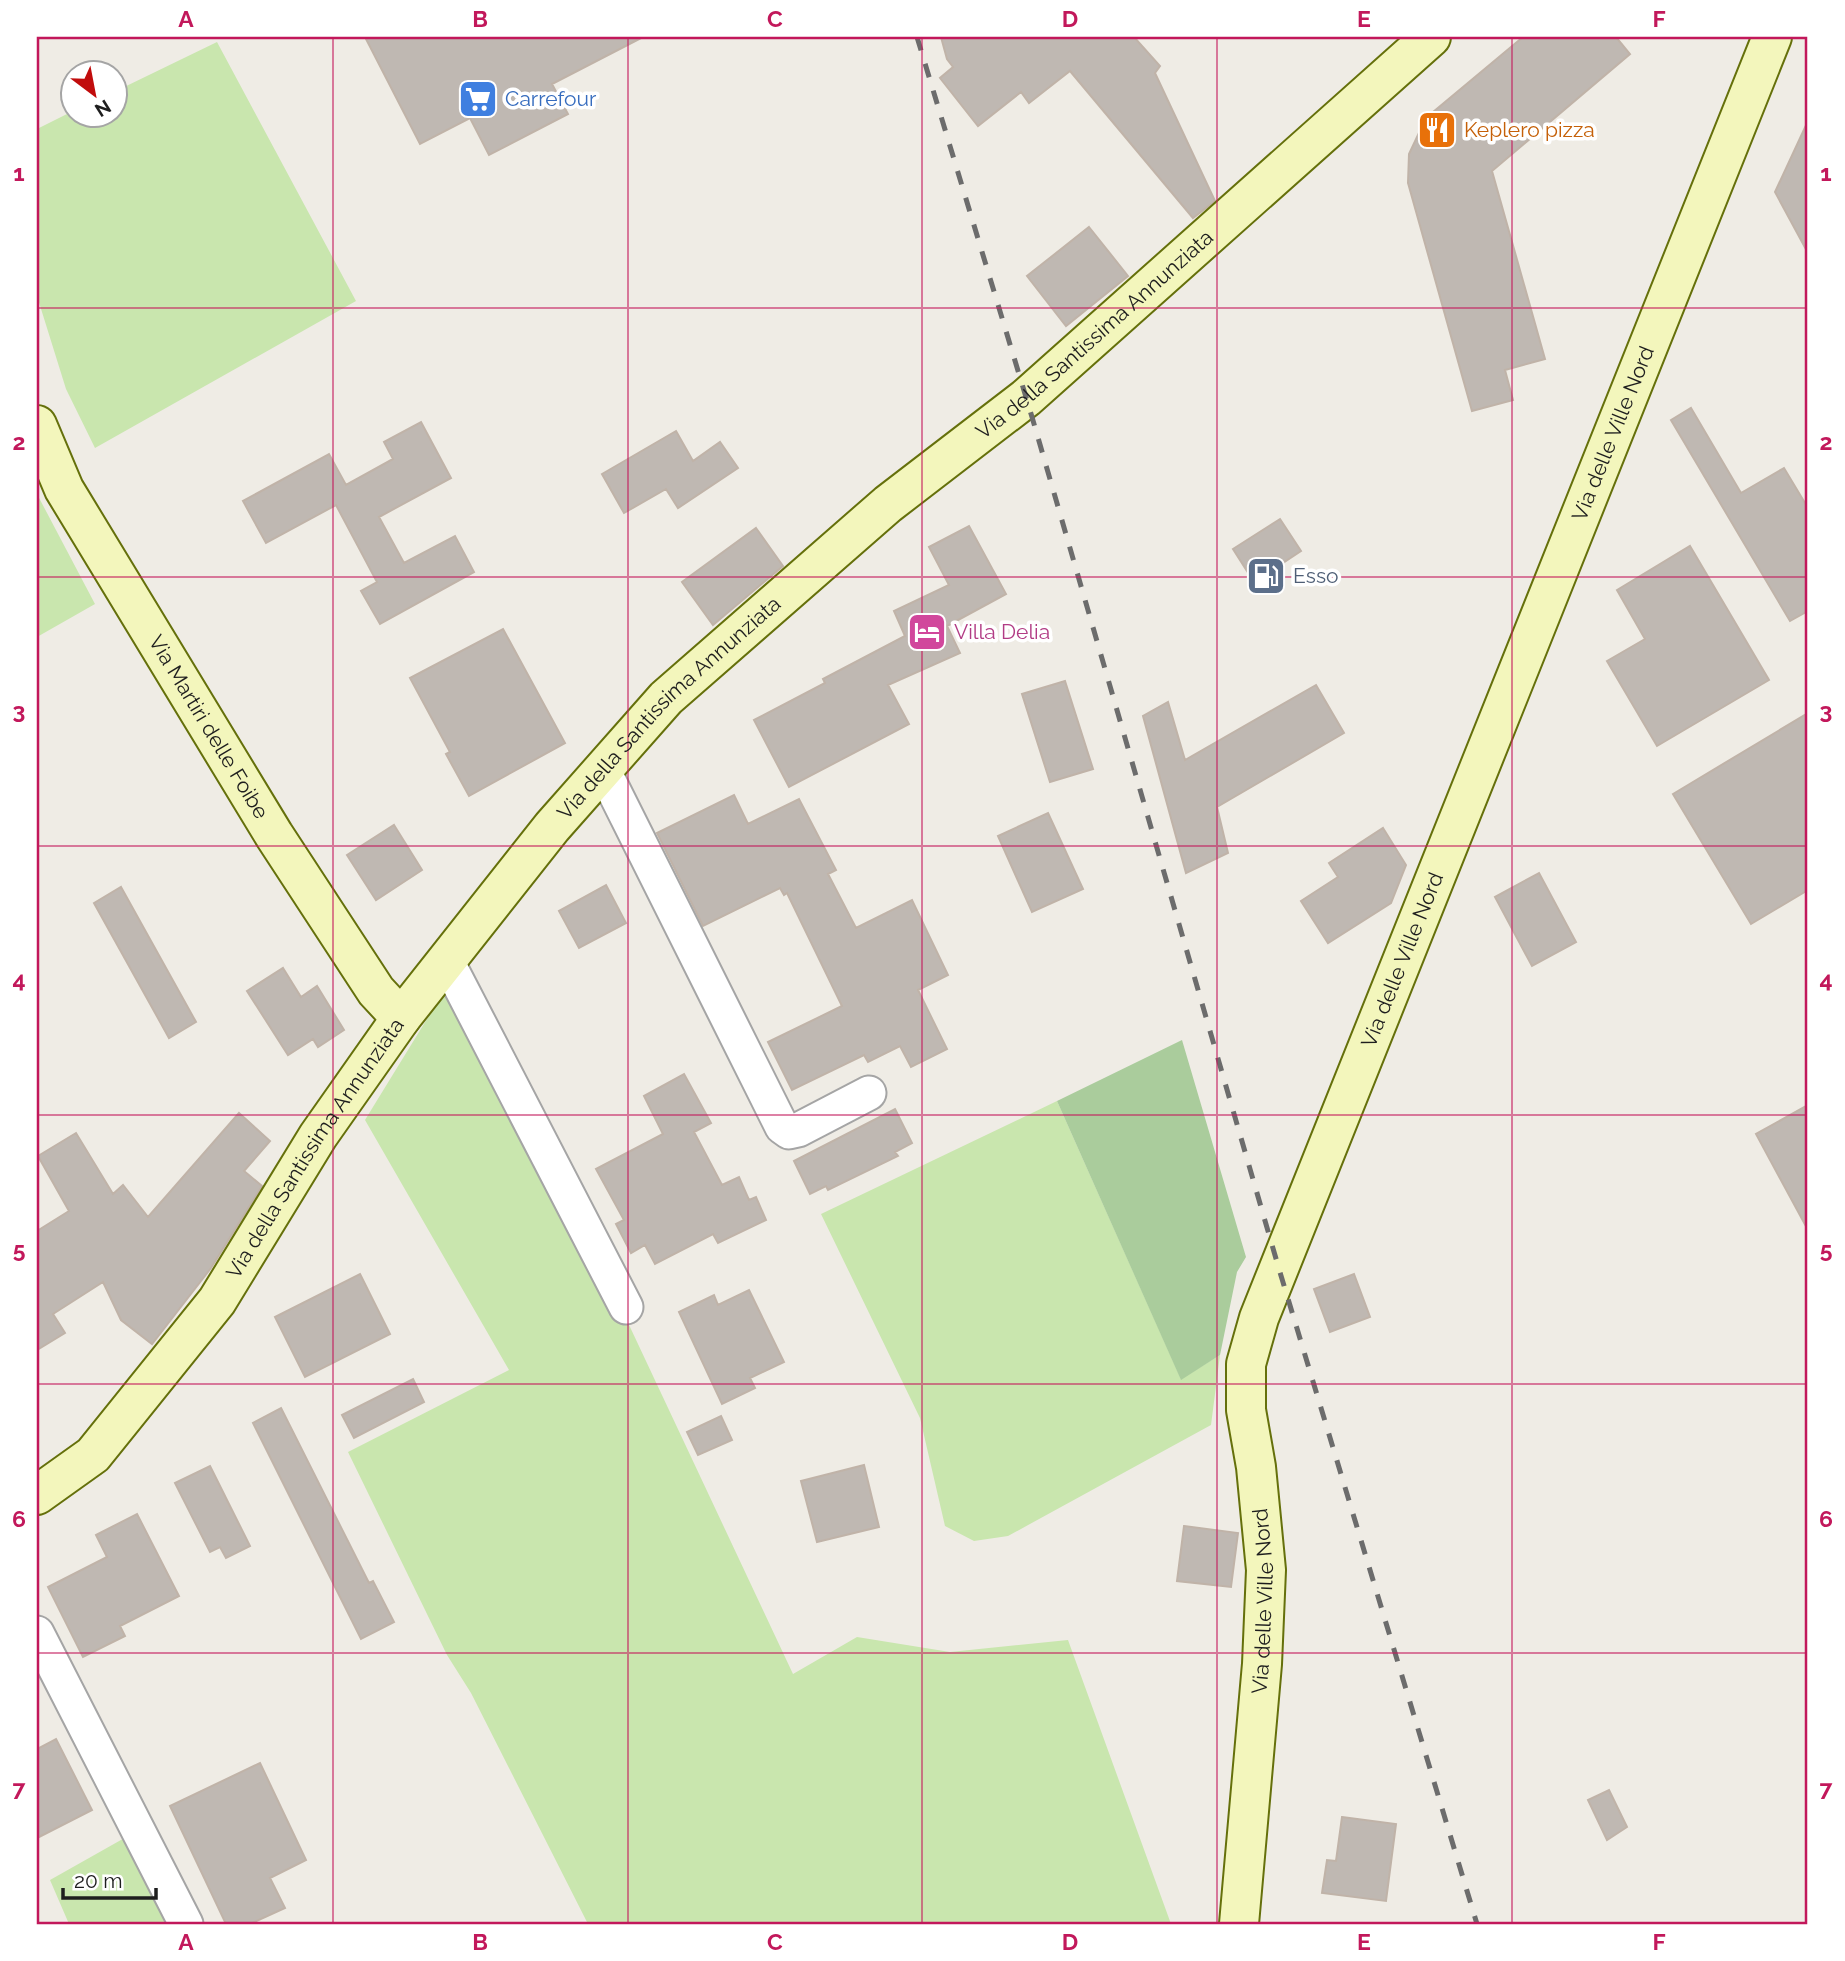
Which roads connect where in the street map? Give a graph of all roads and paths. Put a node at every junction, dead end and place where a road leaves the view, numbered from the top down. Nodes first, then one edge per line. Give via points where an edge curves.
1 (1431, 37) edge
2 (1772, 37) edge
3 (37, 425) edge
4 (596, 777) junction
5 (447, 961) junction
6 (401, 1018) junction
7 (869, 1093) dead end
8 (763, 1137) dead end
9 (626, 1307) dead end
10 (37, 1495) edge
11 (37, 1633) edge
12 (186, 1924) edge
13 (1239, 1924) edge

1 - 4 street, Via della Santissima Annunziata via 1026,398 888,503 666,698
2 - 13 street, Via delle Ville Nord via 1255,1329 1246,1364 1246,1410 1266,1570
3 - 6 street, Via Martiri delle Foibe via 64,489 274,835 376,991
4 - 5 street, Via della Santissima Annunziata
4 - 7 street via 782,1127 789,1132 798,1130
4 - 8 street
5 - 6 street, Via della Santissima Annunziata
5 - 9 street
6 - 10 street, Via della Santissima Annunziata via 318,1136 217,1301 93,1455
11 - 12 street

